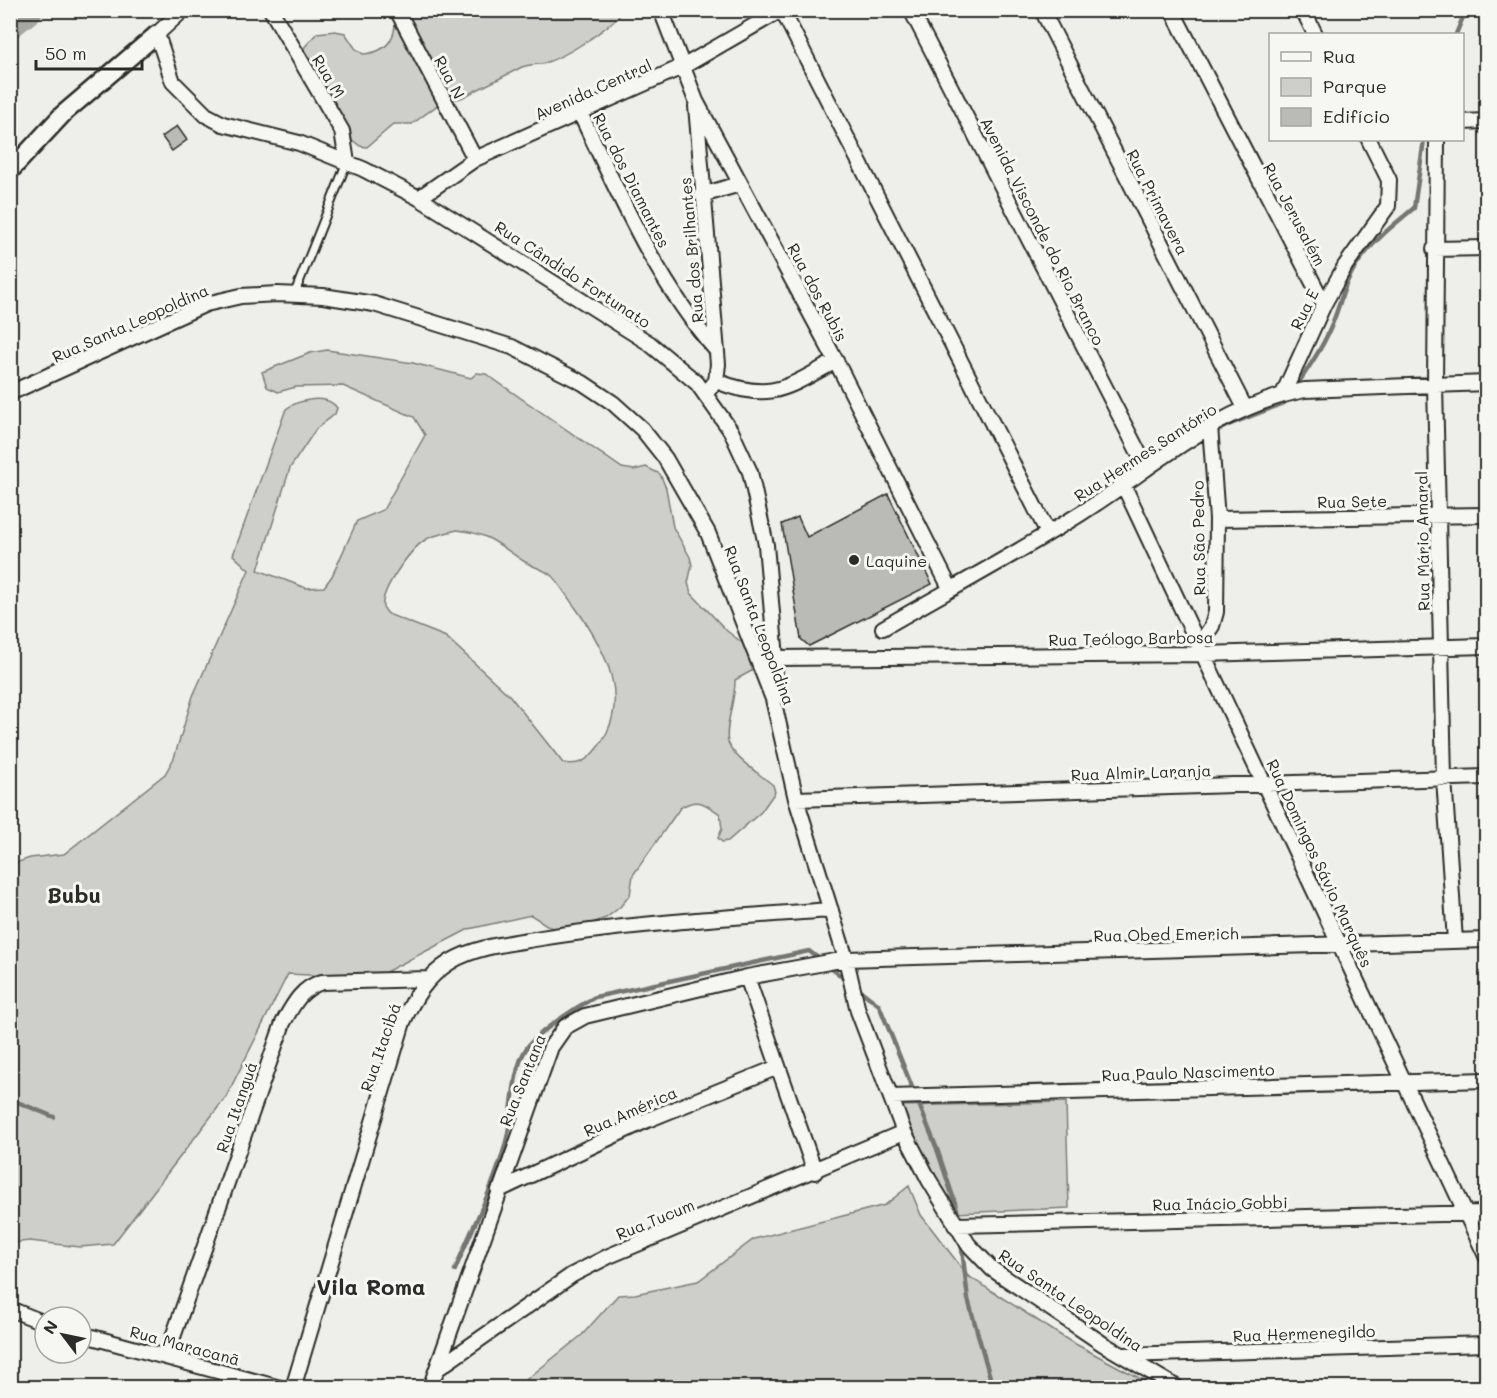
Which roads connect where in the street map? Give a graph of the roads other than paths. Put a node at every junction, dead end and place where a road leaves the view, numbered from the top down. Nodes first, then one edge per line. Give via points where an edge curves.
1 (183, 10) edge
2 (271, 10) edge
3 (397, 10) edge
4 (661, 10) edge
5 (781, 10) edge
6 (911, 10) edge
7 (1042, 10) edge
8 (1172, 10) edge
9 (1303, 10) edge
10 (1314, 33) edge
11 (157, 34) junction
12 (684, 66) junction
13 (696, 101) junction
14 (580, 113) junction
15 (1486, 121) edge
16 (1464, 122) edge
17 (1370, 141) edge
18 (1437, 141) edge
19 (475, 159) junction
20 (347, 162) junction
21 (10, 171) edge
22 (740, 184) junction
23 (702, 195) junction
24 (419, 198) junction
25 (1486, 248) edge
26 (1434, 249) junction
27 (294, 295) junction
28 (1324, 304) junction
29 (716, 350) junction
30 (836, 361) junction
31 (716, 381) junction
32 (1486, 383) edge
33 (1435, 385) junction
34 (10, 393) edge
35 (706, 393) junction
36 (1283, 394) junction
37 (1245, 408) junction
38 (1210, 426) junction
39 (1146, 467) junction
40 (1123, 484) junction
41 (1486, 515) edge
42 (1439, 516) junction
43 (1218, 519) junction
44 (1048, 533) junction
45 (950, 588) junction
46 (883, 627) dead end
47 (1486, 646) edge
48 (1441, 647) junction
49 (1201, 650) junction
50 (776, 658) junction
51 (773, 699) junction
52 (1486, 777) edge
53 (1444, 778) junction
54 (1266, 785) junction
55 (796, 799) junction
56 (831, 910) junction
57 (1486, 940) edge
58 (1455, 941) junction
59 (1341, 947) junction
60 (846, 959) junction
61 (747, 977) junction
62 (427, 980) junction
63 (778, 1067) junction
64 (1486, 1080) edge
65 (1404, 1082) junction
66 (891, 1097) junction
67 (904, 1132) junction
68 (815, 1172) junction
69 (498, 1190) junction
70 (1486, 1213) edge
71 (1466, 1214) junction
72 (955, 1225) junction
73 (1486, 1256) edge
74 (10, 1309) edge
75 (33, 1318) edge
76 (93, 1337) edge
77 (1486, 1344) edge
78 (1122, 1355) junction
79 (166, 1357) junction
80 (437, 1369) junction
81 (280, 1388) edge
82 (293, 1388) edge
83 (430, 1388) edge
84 (1178, 1388) edge

1 - 11 street
2 - 20 street, Rua M via 342,131
3 - 19 street, Rua N
4 - 12 street, Rua dos Rubis
5 - 12 street, Avenida Central
5 - 44 street
6 - 39 street, Avenida Visconde do Rio Branco
7 - 37 street, Rua Primavera
8 - 28 street, Rua Jerusalém
9 - 10 street
11 - 20 street, Rua Cândido Fortunato via 173,82 207,115 222,124 290,140
11 - 21 street via 63,114
12 - 13 street, Rua dos Rubis
12 - 14 street, Avenida Central
13 - 22 street, Rua dos Rubis
13 - 23 street, Rua dos Brilhantes
14 - 19 street, Avenida Central
14 - 29 street, Rua dos Diamantes via 641,239 693,324
15 - 16 street
17 - 28 street, Rua E via 1389,180 1388,206 1345,266
18 - 26 street, Rua Mário Amaral
19 - 24 street, Avenida Central
20 - 24 street, Rua Cândido Fortunato
20 - 27 lane
22 - 23 street
22 - 30 street, Rua dos Rubis
23 - 29 street, Rua dos Brilhantes
24 - 35 street, Rua Cândido Fortunato via 649,343 677,363
25 - 26 street
26 - 33 street, Rua Mário Amaral
27 - 34 street, Rua Santa Leopoldina via 241,296 206,304
27 - 51 street, Rua Santa Leopoldina via 374,304 512,347 613,403 648,436 686,492 708,533
28 - 36 street, Rua E
29 - 31 street, Rua dos Brilhantes
30 - 31 street via 782,390 748,392
30 - 45 street, Rua dos Rubis
31 - 35 street
32 - 33 street, Rua Hermes Santório
33 - 36 street, Rua Hermes Santório
33 - 42 street, Rua Mário Amaral
35 - 50 street, Rua Cândido Fortunato via 731,431 750,472 766,545
36 - 37 street, Rua Hermes Santório
37 - 38 street, Rua Hermes Santório
38 - 39 street, Rua Hermes Santório
38 - 43 street, Rua São Pedro
39 - 40 street, Rua Hermes Santório
40 - 44 street, Rua Hermes Santório
40 - 49 street, Rua Domingos Sávio Marquês
41 - 42 street, Rua Sete
42 - 43 street, Rua Sete
42 - 48 street, Rua Mário Amaral
43 - 49 street, Rua São Pedro via 1215,612
44 - 45 street, Rua Hermes Santório
45 - 46 street, Rua Hermes Santório
47 - 48 street, Rua Teólogo Barbosa
48 - 49 street, Rua Teólogo Barbosa
48 - 53 street, Rua Mário Amaral
49 - 50 street, Rua Teólogo Barbosa
49 - 54 street, Rua Domingos Sávio Marquês
50 - 51 street, Rua Cândido Fortunato
51 - 55 street, Rua Santa Leopoldina
52 - 53 street, Rua Almir Laranja
53 - 54 street, Rua Almir Laranja
53 - 58 street, Rua Mário Amaral
54 - 55 street, Rua Almir Laranja
54 - 59 street, Rua Domingos Sávio Marquês
55 - 56 street, Rua Santa Leopoldina
56 - 60 street, Rua Santa Leopoldina
56 - 62 street, Rua Itacibá via 608,927 510,943 450,962
57 - 58 street, Rua Obed Emerich
58 - 59 street, Rua Obed Emerich
59 - 60 street, Rua Obed Emerich
59 - 65 street, Rua Domingos Sávio Marquês
60 - 61 street, Rua Santana
60 - 66 street, Rua Santa Leopoldina via 858,1011
61 - 63 street
61 - 69 street, Rua Santana via 585,1016 565,1027 551,1047
62 - 79 street, Rua Itanguá via 322,982 310,985 297,997 284,1023
62 - 82 street, Rua Itacibá via 403,1022
63 - 68 street
63 - 69 street, Rua América via 645,1121
64 - 65 street, Rua Paulo Nascimento
65 - 66 street, Rua Paulo Nascimento
65 - 71 street, Rua Domingos Sávio Marquês
66 - 67 street, Rua Santa Leopoldina
67 - 68 street, Rua Tucum
67 - 72 street, Rua Santa Leopoldina
68 - 80 street, Rua Tucum via 609,1256 573,1275
69 - 80 street, Rua Santana
70 - 71 street, Rua Inácio Gobbi
71 - 72 street, Rua Inácio Gobbi
71 - 73 street, Rua Domingos Sávio Marquês
72 - 78 street, Rua Santa Leopoldina via 992,1269
74 - 75 street
76 - 79 street, Rua Maracanã
77 - 78 street, Rua Hermenegildo
78 - 84 street, Rua Santa Leopoldina
79 - 81 street, Rua Maracanã
80 - 83 street, Rua Santana

